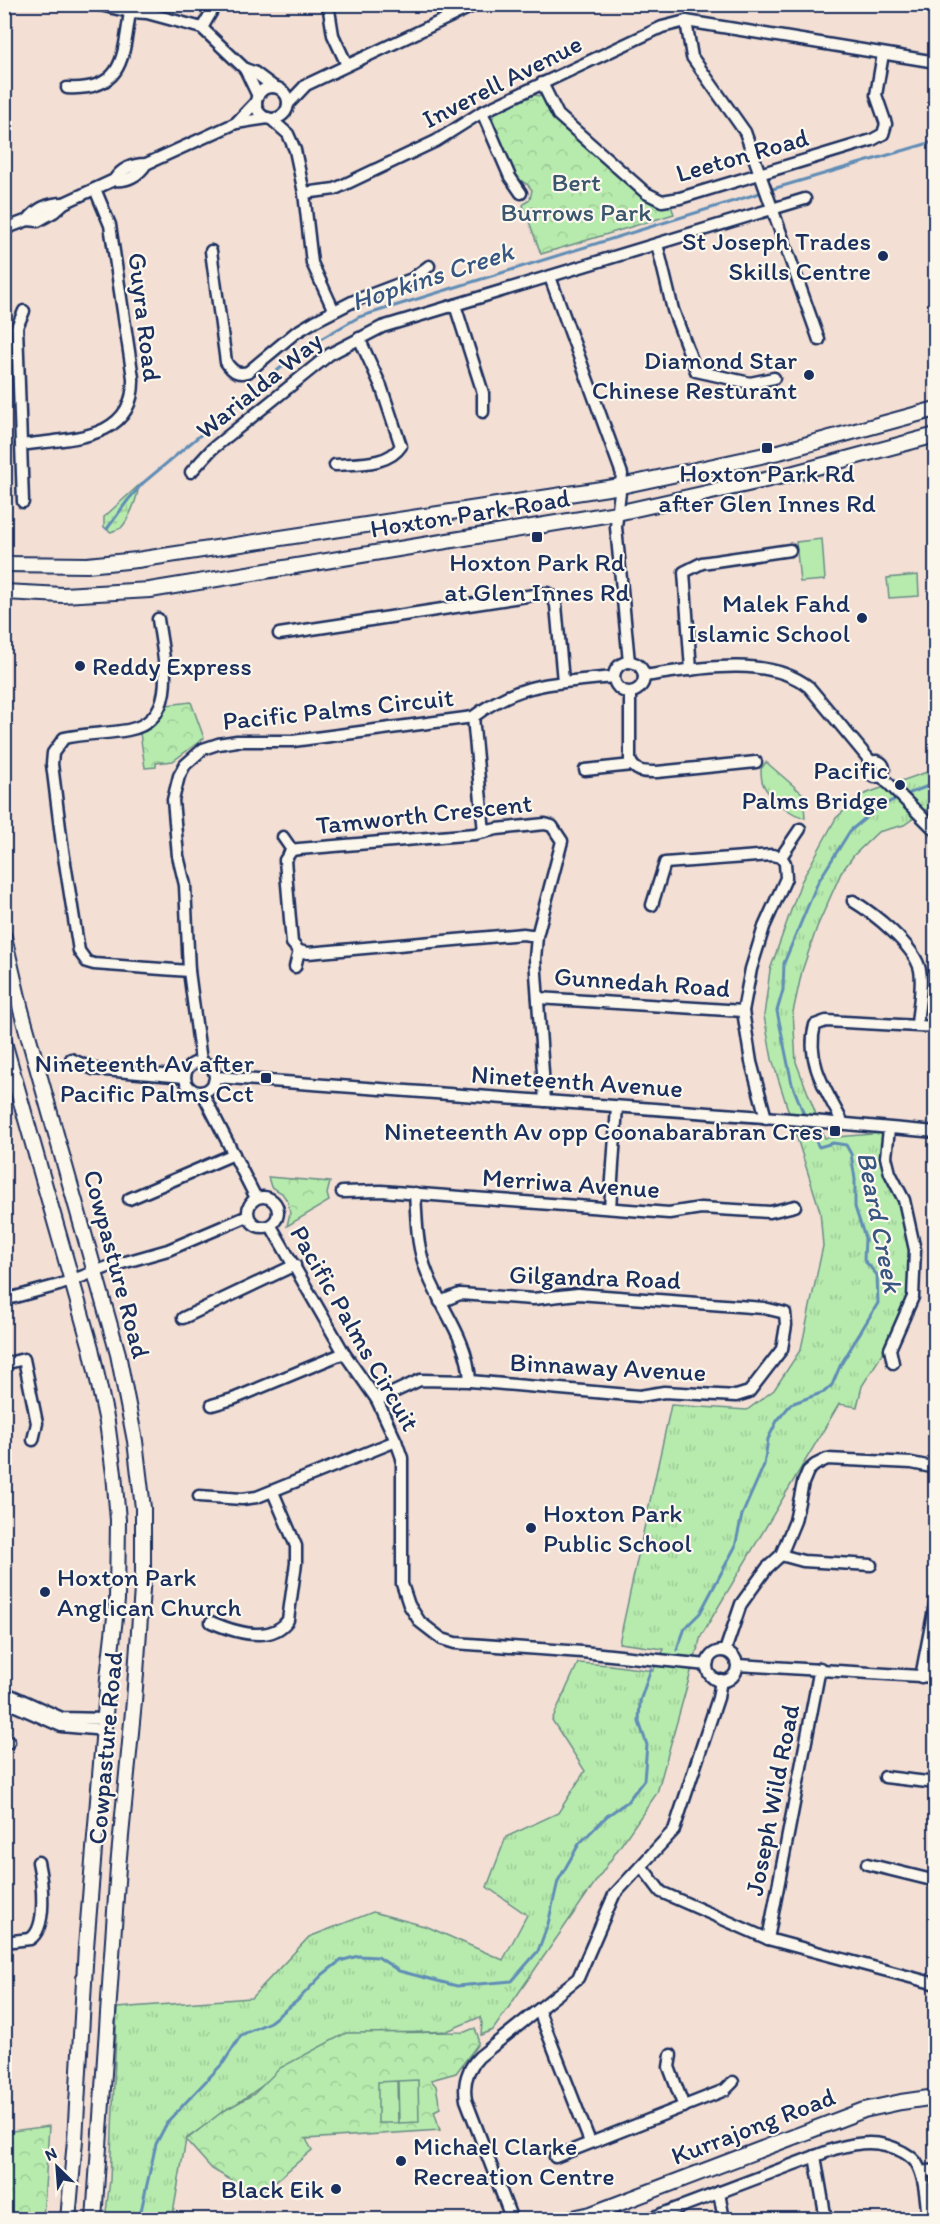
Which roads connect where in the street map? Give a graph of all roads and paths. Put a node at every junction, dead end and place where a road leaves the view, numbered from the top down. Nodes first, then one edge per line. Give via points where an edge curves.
1 (96, 4) edge
2 (216, 4) edge
3 (477, 5) edge
4 (329, 10) dead end
5 (130, 12) junction
6 (686, 21) junction
7 (202, 28) junction
8 (883, 54) junction
9 (936, 62) edge
10 (346, 65) junction
11 (245, 69) junction
12 (542, 83) junction
13 (306, 85) junction
14 (67, 88) dead end
15 (276, 88) junction
16 (257, 99) junction
17 (287, 107) junction
18 (482, 112) junction
19 (269, 118) junction
20 (237, 123) junction
21 (288, 134) junction
22 (760, 173) junction
23 (95, 189) junction
24 (304, 193) junction
25 (520, 193) dead end
26 (805, 199) dead end
27 (773, 209) junction
28 (4, 230) edge
29 (657, 244) junction
30 (211, 251) dead end
31 (429, 266) dead end
32 (550, 277) junction
33 (455, 305) junction
34 (24, 311) dead end
35 (334, 311) junction
36 (359, 338) junction
37 (819, 340) dead end
38 (774, 378) dead end
39 (936, 409) edge
40 (483, 412) dead end
41 (936, 435) edge
42 (21, 445) junction
43 (335, 465) dead end
44 (191, 472) dead end
45 (621, 486) junction
46 (23, 502) dead end
47 (617, 513) junction
48 (790, 550) dead end
49 (4, 564) edge
50 (4, 592) edge
51 (27, 593) junction
52 (4, 601) edge
53 (158, 619) dead end
54 (279, 634) dead end
55 (629, 662) junction
56 (691, 670) junction
57 (644, 676) junction
58 (613, 677) junction
59 (563, 681) junction
60 (630, 693) junction
61 (473, 717) junction
62 (756, 762) dead end
63 (632, 765) junction
64 (585, 770) dead end
65 (800, 829) dead end
66 (936, 831) edge
67 (484, 832) junction
68 (283, 837) dead end
69 (292, 850) junction
70 (781, 857) junction
71 (853, 901) dead end
72 (652, 905) dead end
73 (537, 936) junction
74 (4, 938) edge
75 (299, 951) junction
76 (295, 967) dead end
77 (189, 971) junction
78 (538, 998) junction
79 (743, 1011) junction
80 (917, 1025) junction
81 (936, 1027) edge
82 (4, 1042) edge
83 (70, 1059) dead end
84 (201, 1061) junction
85 (185, 1077) junction
86 (216, 1077) junction
87 (202, 1092) junction
88 (545, 1101) junction
89 (617, 1107) junction
90 (766, 1118) junction
91 (843, 1124) junction
92 (889, 1129) junction
93 (936, 1132) edge
94 (234, 1154) junction
95 (342, 1192) dead end
96 (415, 1193) junction
97 (256, 1198) junction
98 (129, 1199) dead end
99 (795, 1206) dead end
100 (610, 1208) junction
101 (248, 1216) junction
102 (271, 1226) junction
103 (295, 1265) junction
104 (94, 1272) junction
105 (72, 1281) junction
106 (4, 1300) edge
107 (440, 1302) junction
108 (785, 1313) joint
109 (183, 1318) dead end
110 (344, 1353) junction
111 (893, 1363) dead end
112 (4, 1364) edge
113 (470, 1382) junction
114 (377, 1400) junction
115 (212, 1405) dead end
116 (33, 1440) dead end
117 (396, 1441) junction
118 (936, 1468) edge
119 (273, 1492) junction
120 (199, 1496) dead end
121 (781, 1555) junction
122 (871, 1565) dead end
123 (936, 1599) edge
124 (211, 1622) dead end
125 (725, 1651) junction
126 (702, 1664) junction
127 (737, 1665) junction
128 (820, 1668) junction
129 (921, 1677) junction
130 (936, 1677) edge
131 (721, 1680) junction
132 (4, 1692) edge
133 (4, 1701) edge
134 (105, 1725) junction
135 (885, 1777) dead end
136 (936, 1783) edge
137 (38, 1862) dead end
138 (867, 1864) dead end
139 (642, 1867) junction
140 (936, 1881) edge
141 (768, 1939) junction
142 (4, 1942) edge
143 (936, 1984) edge
144 (538, 2011) junction
145 (671, 2055) dead end
146 (733, 2082) dead end
147 (936, 2097) edge
148 (684, 2107) junction
149 (590, 2142) junction
150 (816, 2156) junction
151 (555, 2157) dead end
152 (936, 2170) edge
153 (921, 2172) junction
154 (719, 2192) junction
155 (587, 2217) edge
156 (68, 2220) edge
157 (94, 2220) edge
158 (512, 2220) edge
159 (564, 2220) edge
160 (646, 2220) edge
161 (724, 2220) edge
162 (826, 2220) edge
163 (928, 2220) edge

1 - 5 street
2 - 7 street
3 - 10 street
4 - 10 street via 333,35
5 - 7 street
5 - 14 street via 121,64 115,74 95,86
6 - 8 street, Inverell Avenue
6 - 12 street, Inverell Avenue via 662,27
6 - 22 street via 692,57 746,132
7 - 11 street
8 - 9 street, Inverell Avenue
8 - 22 street, Leeton Road via 876,95 886,124 883,134
10 - 13 street
11 - 15 street
11 - 16 street
12 - 18 street, Inverell Avenue
12 - 22 street, Leeton Road via 558,115 646,193 662,201
13 - 15 street
13 - 17 street
15 - 16 street via 265,89
15 - 17 street via 285,94
16 - 19 street via 259,112
16 - 20 street
17 - 19 street via 280,117
17 - 21 street
18 - 24 street, Inverell Avenue via 436,141 335,189
18 - 25 street
19 - 20 street
19 - 21 street
20 - 23 street via 146,164 141,172 123,181 114,180
21 - 24 street
22 - 27 street
23 - 28 street via 38,221 28,220
23 - 42 street, Guyra Road via 110,225 133,378 132,398 123,417 110,428
24 - 35 street via 312,263
26 - 27 street, Warialda Way
27 - 29 street, Warialda Way
27 - 37 street
29 - 32 street, Warialda Way
29 - 38 street via 673,310 696,371 750,383
30 - 35 street via 226,362 237,373 248,372 295,333
31 - 35 street via 412,279
32 - 33 street, Warialda Way
32 - 45 street via 622,474
33 - 36 street, Warialda Way
33 - 40 street via 483,393
34 - 42 street via 17,327
36 - 43 street via 381,386 401,446 395,455 383,460
36 - 44 street, Warialda Way via 330,354 212,449
39 - 45 main road, Hoxton Park Road via 779,452
41 - 47 main road, Hoxton Park Road via 783,476
42 - 46 street
45 - 47 street
45 - 49 main road, Hoxton Park Road via 137,560 87,565
47 - 51 main road, Hoxton Park Road via 150,590
47 - 55 street
48 - 56 street via 702,563 684,572
50 - 51 main road, Hoxton Park Road
51 - 52 main road
53 - 77 street via 166,688 154,717 128,730 64,738 53,753 52,764 82,958 94,964
54 - 59 street via 547,593 556,605
55 - 57 street via 639,666
55 - 58 street via 617,666
56 - 57 street
56 - 66 street via 759,667 798,678 872,763 882,764 881,776
57 - 60 street via 641,686
58 - 59 street, Pacific Palms Circuit
58 - 60 street via 618,688
59 - 61 street, Pacific Palms Circuit via 513,693
60 - 63 street
61 - 67 street
61 - 77 street, Pacific Palms Circuit via 293,741 237,741 202,749 193,757 179,776 173,800 177,856 185,885
62 - 63 street via 643,772
63 - 64 street
65 - 70 street
67 - 69 street, Tamworth Crescent
67 - 73 street, Tamworth Crescent via 545,824 559,834 562,841
68 - 69 street, Tamworth Crescent
69 - 75 street, Tamworth Crescent via 285,860 292,943
70 - 72 street via 664,863
70 - 79 street via 786,878 764,927
71 - 80 street via 868,910 917,961
73 - 75 street
73 - 78 street, Tamworth Crescent
74 - 104 main road, Cowpasture Road
75 - 76 street
77 - 84 street, Pacific Palms Circuit
78 - 79 street, Gunnedah Road
78 - 88 street, Tamworth Crescent
79 - 90 street
80 - 81 street
80 - 91 street via 826,1021 815,1025 812,1038 818,1075
82 - 105 main road, Cowpasture Road
83 - 85 street via 93,1069
84 - 85 street via 189,1066
84 - 86 street via 211,1065
85 - 87 street via 189,1088
86 - 87 street via 213,1086
86 - 88 street, Nineteenth Avenue
87 - 94 street
88 - 89 street, Nineteenth Avenue
89 - 90 street, Nineteenth Avenue
89 - 100 street
90 - 91 street, Nineteenth Avenue
91 - 92 street, Nineteenth Avenue
92 - 93 street, Nineteenth Avenue
92 - 111 street via 886,1157 904,1200 915,1250 913,1297 890,1349
94 - 97 street
94 - 98 street
95 - 96 street, Merriwa Avenue
96 - 100 street, Merriwa Avenue
96 - 107 street via 418,1244
97 - 101 street via 250,1204
97 - 102 street via 268,1197 277,1204 278,1216
99 - 100 street, Merriwa Avenue via 770,1212 701,1208 669,1213
101 - 102 street via 255,1225
101 - 104 street via 168,1250
102 - 103 street, Pacific Palms Circuit
103 - 109 street
103 - 110 street, Pacific Palms Circuit
104 - 105 street
104 - 157 main road, Cowpasture Road via 118,1354 143,1508 143,1575
105 - 106 street
105 - 134 main road, Cowpasture Road via 96,1370 114,1474 117,1600
107 - 108 street, Gilgandra Road via 460,1294 539,1299 578,1294 764,1308
107 - 113 street via 460,1337 469,1363
108 - 113 street, Binnaway Avenue via 782,1349 748,1392 736,1396 664,1392 640,1396
110 - 114 street, Pacific Palms Circuit
110 - 115 street
112 - 116 street via 24,1359 37,1423
113 - 114 street, Binnaway Avenue via 420,1380
114 - 117 street, Pacific Palms Circuit
117 - 119 street
117 - 126 street, Pacific Palms Circuit via 402,1458 402,1584 409,1605 431,1632 455,1643
118 - 121 street via 827,1458 808,1471
119 - 120 street via 247,1499
119 - 124 street via 296,1546 288,1620 275,1632 263,1634 231,1631
121 - 122 street via 803,1561
121 - 125 street via 741,1604
123 - 129 street
125 - 126 street via 713,1654
125 - 127 street
126 - 131 street via 712,1677
127 - 128 street
127 - 131 street via 730,1678
128 - 129 street
128 - 141 street, Joseph Wild Road
129 - 130 street
131 - 139 street via 674,1830
132 - 134 street via 62,1718
133 - 134 street via 61,1726
134 - 156 main road, Cowpasture Road
135 - 136 street
137 - 142 street via 43,1885 39,1929 30,1940
138 - 140 street
139 - 141 street via 661,1892
139 - 144 street via 614,1895 578,1978
141 - 143 street
144 - 149 street
144 - 158 street via 474,2062 464,2089
145 - 148 street via 669,2067
146 - 148 street via 725,2090
147 - 155 main road, Kurrajong Road via 864,2110
148 - 149 street
149 - 151 street
150 - 153 street via 853,2144 875,2142 912,2157
150 - 154 street
150 - 162 street
152 - 153 street
153 - 163 street
154 - 160 street
154 - 161 street
155 - 159 main road, Kurrajong Road

